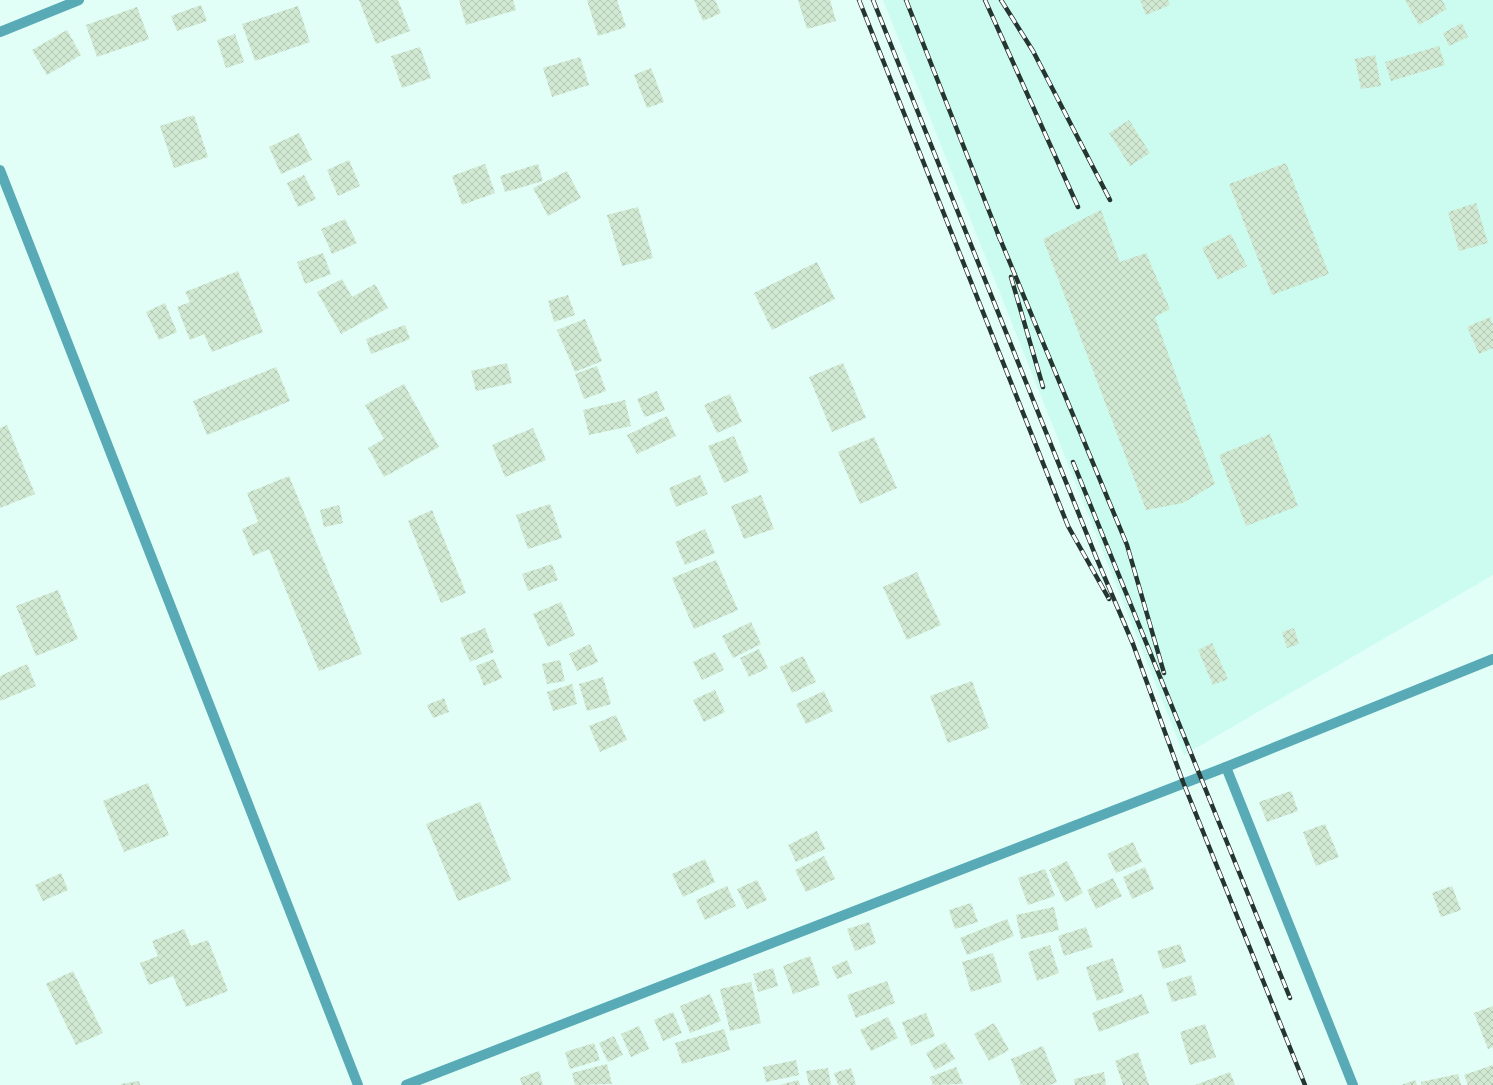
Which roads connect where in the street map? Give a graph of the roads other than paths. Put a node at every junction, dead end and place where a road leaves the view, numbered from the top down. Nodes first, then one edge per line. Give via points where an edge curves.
1 (80, 0) edge
2 (0, 32) edge
3 (0, 170) edge
4 (1493, 660) edge
5 (1226, 767) junction
6 (358, 1085) edge
7 (406, 1085) edge
8 (1354, 1085) edge

1 - 2 street
3 - 6 street
4 - 5 street
5 - 7 street
5 - 8 street

